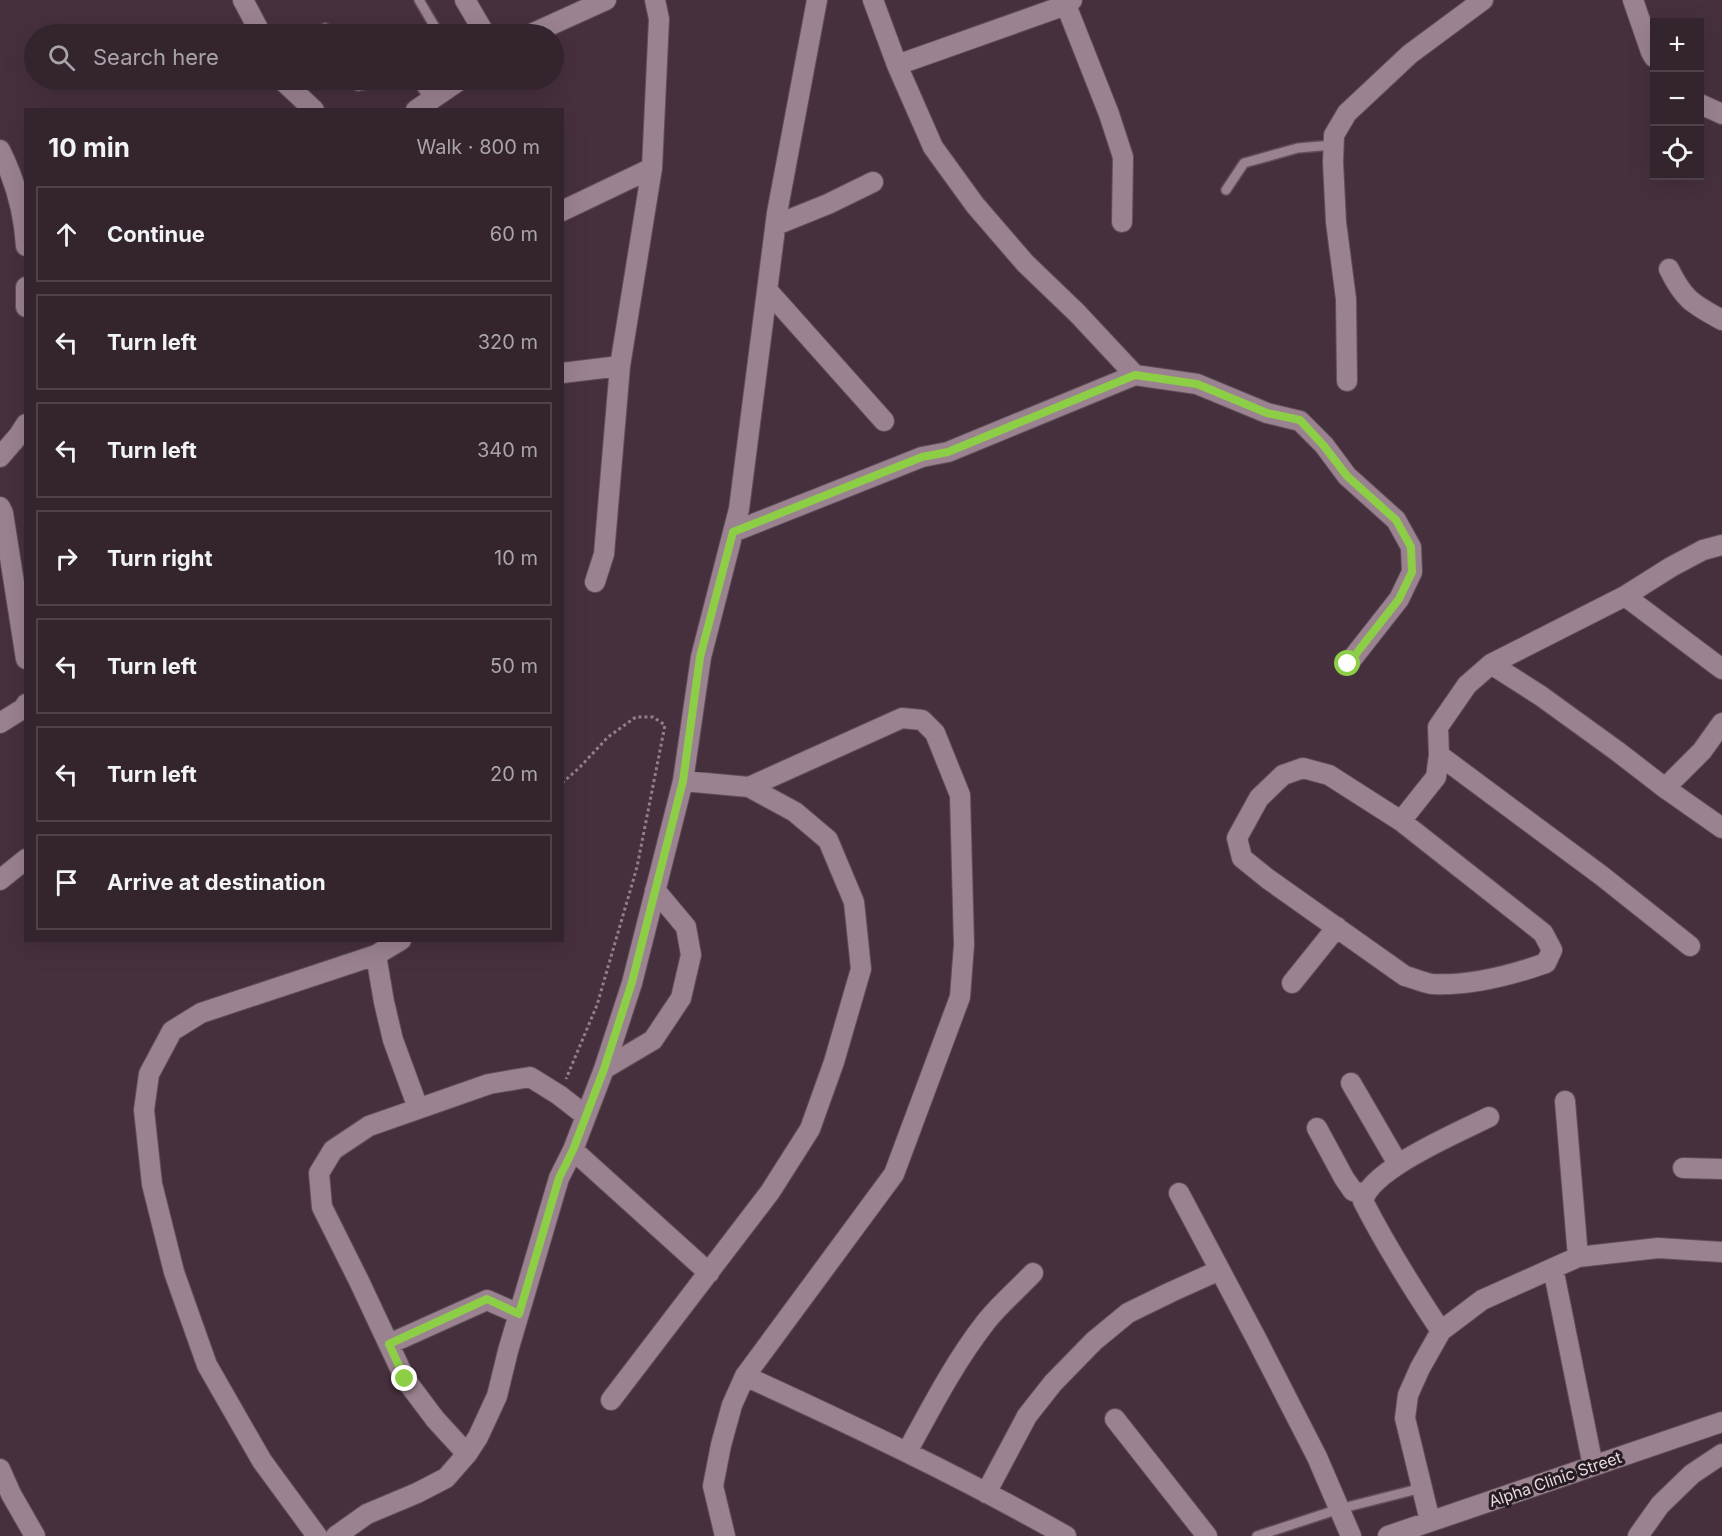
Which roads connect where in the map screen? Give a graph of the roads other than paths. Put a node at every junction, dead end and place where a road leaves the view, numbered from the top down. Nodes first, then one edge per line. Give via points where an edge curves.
1 (243, 0) edge
2 (419, 0) edge
3 (465, 0) edge
4 (606, 0) edge
5 (655, 0) edge
6 (817, 0) edge
7 (873, 0) edge
8 (1482, 0) edge
9 (1633, 0) edge
10 (1069, 3) edge
11 (256, 24) edge
12 (433, 24) edge
13 (479, 24) edge
14 (553, 24) edge
15 (1650, 49) edge
16 (897, 65) junction
17 (293, 90) edge
18 (419, 90) edge
19 (445, 90) edge
20 (423, 105) edge
21 (1704, 106) edge
22 (312, 108) edge
23 (1722, 114) edge
24 (1334, 145) junction
25 (0, 150) edge
26 (652, 168) junction
27 (873, 182) dead end
28 (1227, 190) dead end
29 (564, 210) edge
30 (24, 220) edge
31 (1122, 222) dead end
32 (776, 225) junction
33 (1669, 269) dead end
34 (768, 291) junction
35 (1722, 320) edge
36 (620, 366) junction
37 (564, 373) edge
38 (1135, 375) junction
39 (1347, 381) dead end
40 (884, 421) dead end
41 (24, 427) edge
42 (0, 457) edge
43 (0, 507) edge
44 (733, 532) junction
45 (1722, 545) edge
46 (595, 582) dead end
47 (1625, 596) junction
48 (24, 646) edge
49 (1348, 664) dead end
50 (1491, 664) junction
51 (1722, 669) edge
52 (24, 708) edge
53 (0, 723) edge
54 (1722, 723) edge
55 (1439, 756) junction
56 (683, 781) junction
57 (749, 787) junction
58 (1665, 788) junction
59 (1401, 821) junction
60 (1722, 828) edge
61 (24, 861) edge
62 (0, 880) edge
63 (656, 890) junction
64 (1337, 927) junction
65 (398, 942) edge
66 (1690, 945) dead end
67 (376, 955) junction
68 (1292, 983) dead end
69 (604, 1069) junction
70 (1351, 1083) dead end
71 (1565, 1101) dead end
72 (417, 1108) junction
73 (586, 1116) junction
74 (1489, 1117) dead end
75 (1317, 1128) dead end
76 (573, 1150) junction
77 (1398, 1164) junction
78 (1683, 1167) dead end
79 (1722, 1169) edge
80 (1179, 1193) dead end
81 (1365, 1194) junction
82 (1722, 1252) edge
83 (1578, 1257) junction
84 (1553, 1268) junction
85 (1220, 1270) junction
86 (709, 1273) junction
87 (1033, 1274) dead end
88 (519, 1314) junction
89 (1442, 1331) junction
90 (389, 1344) junction
91 (745, 1376) junction
92 (611, 1400) dead end
93 (1115, 1419) dead end
94 (1720, 1422) edge
95 (1722, 1443) edge
96 (907, 1452) junction
97 (467, 1454) junction
98 (1722, 1454) edge
99 (1593, 1466) junction
100 (0, 1469) edge
101 (1422, 1488) junction
102 (986, 1493) junction
103 (1339, 1509) junction
104 (1430, 1521) junction
105 (35, 1536) edge
106 (317, 1536) edge
107 (336, 1536) edge
108 (725, 1536) edge
109 (1066, 1536) edge
110 (1207, 1536) edge
111 (1257, 1536) edge
112 (1351, 1536) edge
113 (1388, 1536) edge
114 (1638, 1536) edge

1 - 11 street
2 - 12 lane
3 - 13 street
4 - 14 street
5 - 26 street via 659,19
6 - 32 street
7 - 16 street
8 - 24 street via 1410,54 1347,113 1334,135
9 - 15 street
10 - 16 street
10 - 31 street via 1123,158
16 - 38 street via 933,147 975,206
17 - 22 street
18 - 20 lane
19 - 20 street
21 - 23 street
24 - 28 lane via 1298,148 1244,163
24 - 39 street via 1336,222 1346,299
25 - 30 street via 10,168
26 - 29 street
26 - 36 street
27 - 32 street
32 - 34 street
33 - 35 street via 1693,304
34 - 40 street
34 - 44 street
36 - 37 street
36 - 46 street via 604,555
38 - 44 street via 948,452 922,457
38 - 49 street via 1197,384 1267,413 1300,420 1347,476 1396,520 1411,547 1412,572 1399,599
41 - 42 street
43 - 48 street
44 - 56 street via 700,657
45 - 47 street via 1703,550
47 - 50 street
47 - 51 street
50 - 55 street via 1467,685 1438,727
50 - 58 street
52 - 53 street
54 - 58 street via 1702,751
55 - 59 street via 1436,777
55 - 66 street
56 - 57 street
56 - 63 street
57 - 86 street via 795,812 828,840 854,902 861,969 810,1129 770,1192
57 - 91 street via 902,718 922,720 935,733 960,795 964,945 960,997 894,1173
58 - 60 street
59 - 64 street via 1329,775 1303,768 1283,775 1259,798 1237,838 1242,858
59 - 64 street via 1543,933 1552,950 1546,963 1469,982 1430,984 1405,976
61 - 62 street
63 - 69 street
63 - 69 street via 686,927 691,955 681,998 653,1040
64 - 68 street
65 - 67 street
67 - 72 street via 393,1040
67 - 106 street via 201,1013 172,1031 149,1074 144,1110 152,1184 174,1272 207,1365 262,1461
69 - 73 street
70 - 77 street
71 - 83 street
72 - 73 street via 489,1084 530,1077
72 - 90 street via 369,1126 333,1150 319,1173 322,1207
73 - 76 street
74 - 77 street
75 - 81 street via 1353,1191
76 - 86 street
76 - 88 street via 559,1178
77 - 81 street
78 - 79 street
80 - 85 street
81 - 89 street via 1363,1201 1378,1231
82 - 83 street via 1658,1248
83 - 84 street
84 - 89 street via 1482,1300
84 - 99 street
85 - 102 street via 1128,1313 1094,1341 1027,1416
85 - 103 street via 1317,1457
86 - 92 street
87 - 96 street via 987,1320 970,1344
88 - 90 street via 487,1299
88 - 97 street via 497,1396
89 - 101 street via 1419,1368 1408,1395 1405,1418
90 - 97 street via 405,1379
91 - 96 street
91 - 108 street via 726,1425 713,1486
93 - 110 street
94 - 95 street
94 - 99 street, Alpha Clinic Street
96 - 102 street
97 - 107 street via 446,1478 367,1514
98 - 114 street via 1692,1474 1660,1505
99 - 104 street, Alpha Clinic Street
100 - 105 street
101 - 103 lane
101 - 104 street
102 - 109 street
103 - 111 lane
103 - 112 street
104 - 113 street, Alpha Clinic Street

